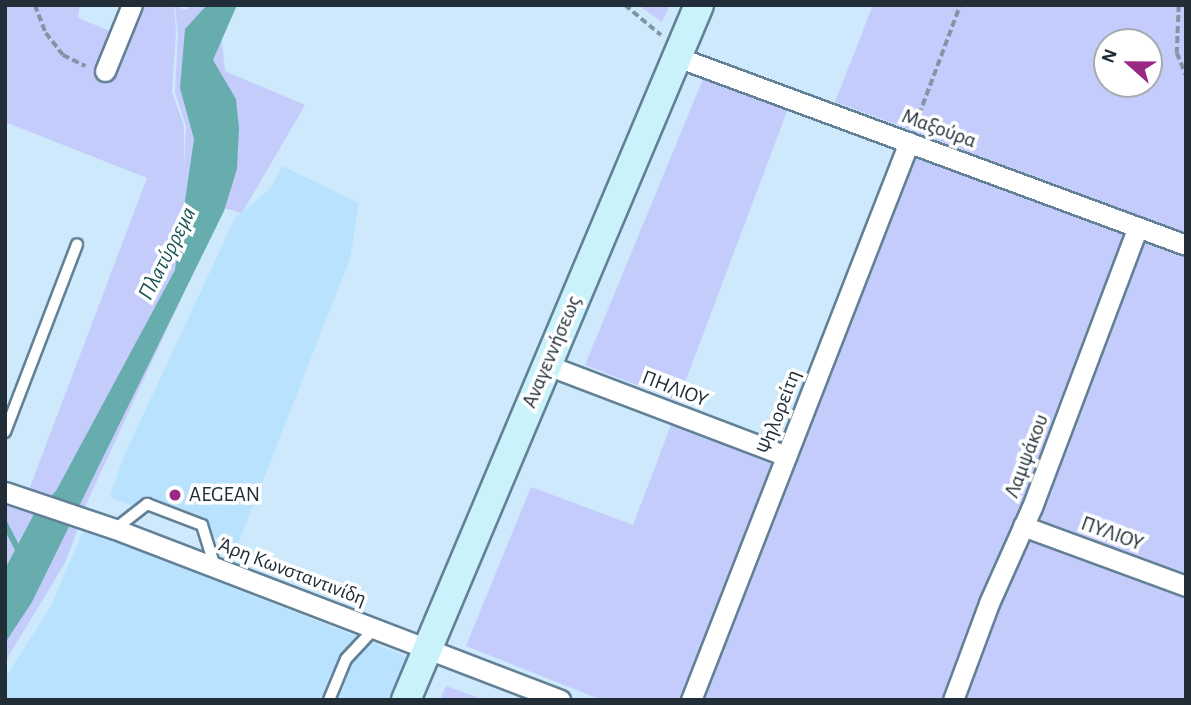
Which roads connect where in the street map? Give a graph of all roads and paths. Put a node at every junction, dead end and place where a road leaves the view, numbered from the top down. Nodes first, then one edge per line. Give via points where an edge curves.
1 (35, 5) edge
2 (132, 5) edge
3 (625, 5) edge
4 (699, 5) edge
5 (960, 5) edge
6 (1179, 5) edge
7 (677, 57) junction
8 (105, 71) joint
9 (1186, 75) edge
10 (909, 142) junction
11 (1138, 227) junction
12 (77, 244) dead end
13 (1186, 245) edge
14 (547, 365) junction
15 (5, 432) edge
16 (786, 456) junction
17 (5, 492) edge
18 (1023, 526) junction
19 (115, 529) junction
20 (215, 567) junction
21 (1186, 586) edge
22 (375, 629) junction
23 (428, 649) junction
24 (329, 700) edge
25 (406, 700) edge
26 (560, 700) edge
27 (691, 700) edge
28 (953, 700) edge

1 - 8 path via 46,33 63,55
2 - 8 street
3 - 7 path via 657,29
4 - 7 main road, Αναγεννήσεως
5 - 10 path
6 - 9 path via 1177,53
7 - 10 street, Μαξούρα
7 - 14 main road, Αναγεννήσεως
10 - 11 street, Μαξούρα
10 - 16 street, Ψηλορείτη
11 - 13 street, Μαξούρα
11 - 18 street, Λαμψάκου
12 - 15 lane
14 - 16 street, ΠΗΛΙΟΥ
14 - 23 main road, Αναγεννήσεως
16 - 27 street, Ψηλορείτη
17 - 19 street, Άρη Κωνσταντινίδη
18 - 21 street, ΠΥΛΙΟΥ
18 - 28 street, Λαμψάκου
19 - 20 street, Άρη Κωνσταντινίδη
19 - 20 lane via 147,504 191,520 202,525
20 - 22 street, Άρη Κωνσταντινίδη
22 - 23 street, Άρη Κωνσταντινίδη
22 - 24 lane via 346,659
23 - 25 main road, Αναγεννήσεως
23 - 26 street, Άρη Κωνσταντινίδη

